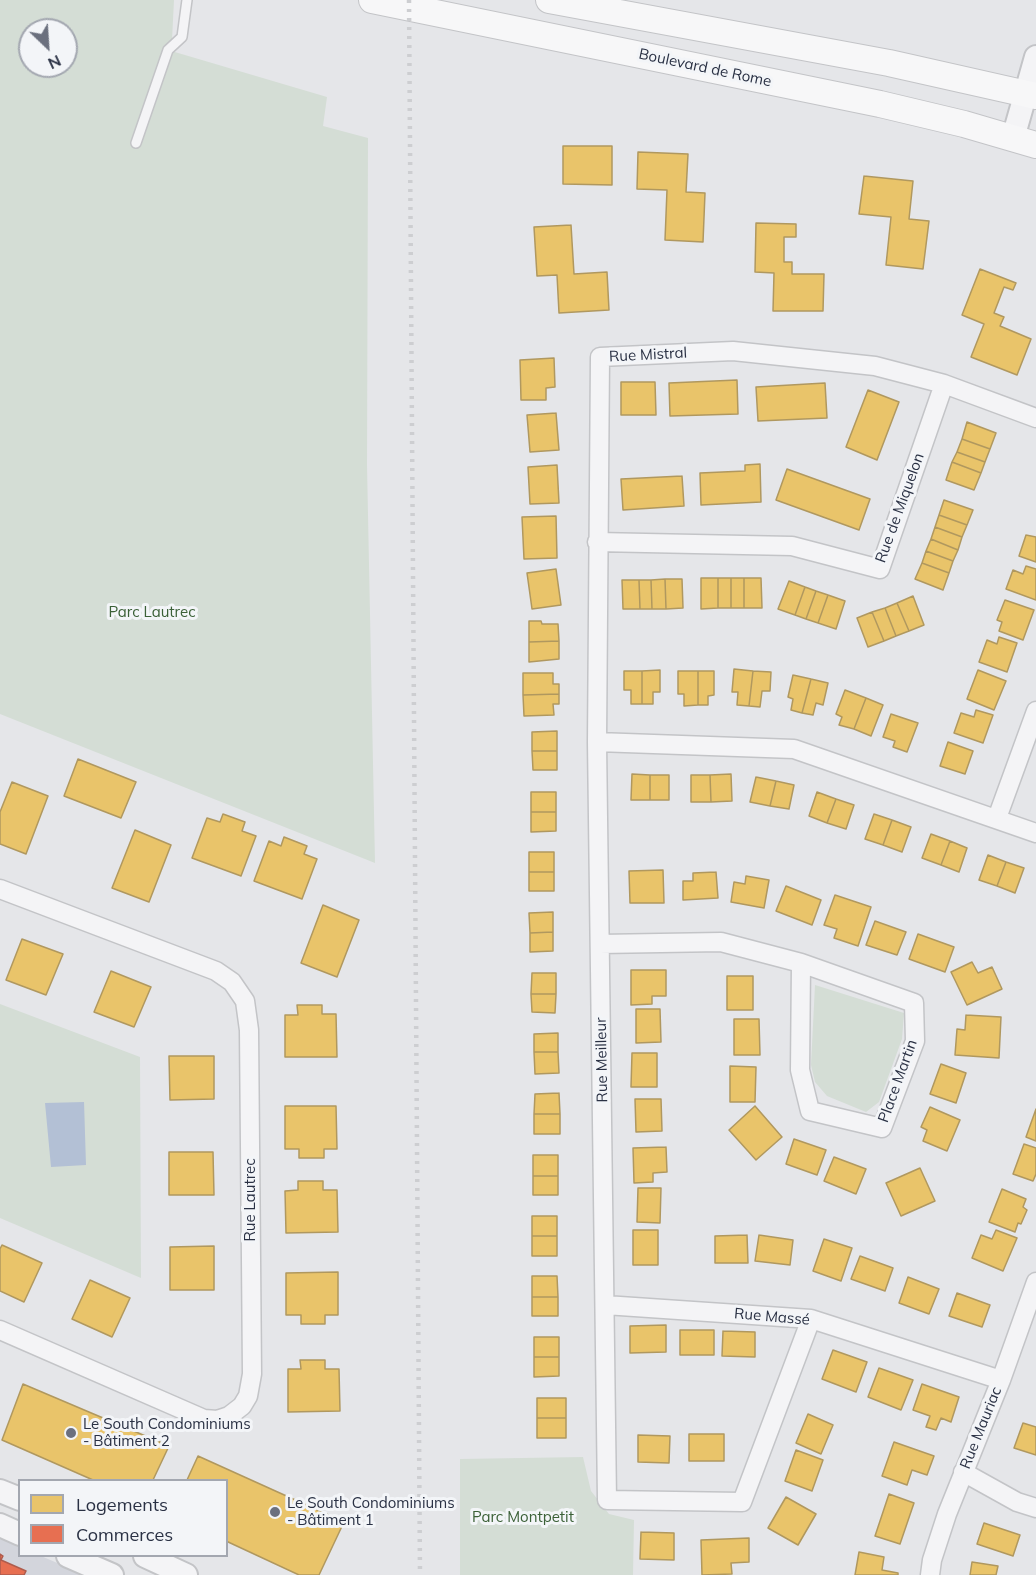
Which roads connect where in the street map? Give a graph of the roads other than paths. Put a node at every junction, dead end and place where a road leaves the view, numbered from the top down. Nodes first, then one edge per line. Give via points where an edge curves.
1 (187, 0) edge
2 (372, 0) edge
3 (549, 0) edge
4 (1036, 57) edge
5 (1031, 95) edge
6 (1024, 142) edge
7 (136, 143) dead end
8 (944, 384) junction
9 (1036, 418) edge
10 (597, 543) junction
11 (1036, 711) edge
12 (597, 742) junction
13 (997, 818) junction
14 (1036, 833) edge
15 (0, 889) edge
16 (600, 944) junction
17 (801, 963) junction
18 (1036, 1282) edge
19 (605, 1305) junction
20 (812, 1319) junction
21 (0, 1330) edge
22 (1001, 1380) junction
23 (963, 1472) junction
24 (0, 1491) edge
25 (18, 1498) edge
26 (1036, 1508) edge
27 (0, 1525) edge
28 (18, 1533) edge
29 (70, 1557) edge
30 (147, 1557) edge
31 (112, 1575) edge
32 (186, 1575) edge
33 (930, 1575) edge

1 - 7 lane via 182,37 168,50
2 - 6 main road, Boulevard de Rome via 880,104
3 - 5 main road via 889,63
4 - 5 street
5 - 6 street
8 - 9 street, Rue Mistral
8 - 10 street, Rue de Miquelon via 880,568 792,546
8 - 10 street, Rue Mistral via 875,366 733,351 600,357
10 - 12 street, Rue Mistral
11 - 13 street
12 - 13 street via 794,749
12 - 16 street, Rue Meilleur
13 - 14 street
15 - 21 street, Rue Lautrec via 216,971 232,982 245,1001 249,1017 250,1389 234,1413 217,1420 204,1419
16 - 17 street, Place Martin via 721,942
16 - 19 street, Rue Meilleur
17 - 17 street, Place Martin via 914,1003 915,1041 882,1128 810,1111 800,1070
18 - 22 street, Rue Mauriac
19 - 20 street, Rue Massé
19 - 20 street, Rue Meilleur via 607,1500 742,1503
20 - 22 street, Rue Massé
22 - 23 street, Rue Mauriac
23 - 26 street via 1017,1502
23 - 33 street, Rue Mauriac
24 - 25 street
27 - 28 street
29 - 31 street
30 - 32 street

